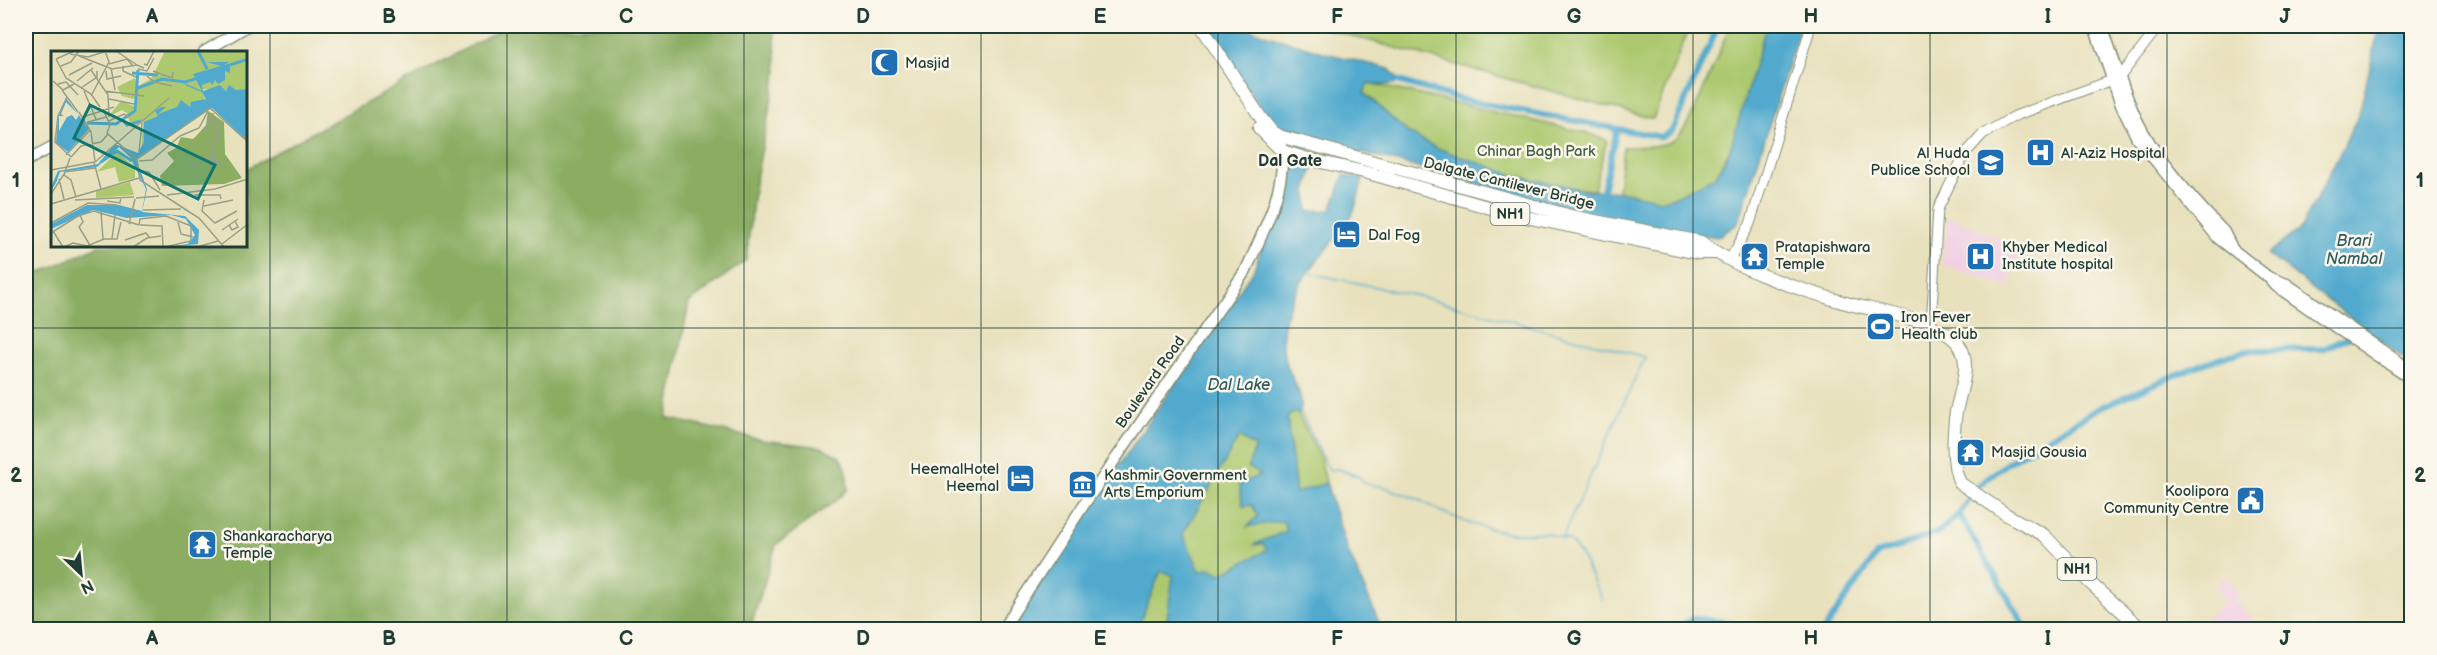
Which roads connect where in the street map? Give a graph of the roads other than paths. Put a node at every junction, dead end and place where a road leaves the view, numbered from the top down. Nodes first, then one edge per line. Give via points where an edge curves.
1 (247, 26) edge
2 (1194, 26) edge
3 (1201, 26) edge
4 (1811, 26) edge
5 (2094, 26) edge
6 (2102, 26) edge
7 (2159, 26) edge
8 (206, 51) edge
9 (2117, 79) junction
10 (1279, 136) junction
11 (51, 148) edge
12 (1287, 153) junction
13 (26, 160) edge
14 (1431, 185) junction
15 (1730, 259) junction
16 (2284, 287) junction
17 (1931, 326) junction
18 (2412, 371) edge
19 (2412, 380) edge
20 (2005, 517) junction
21 (1002, 630) edge
22 (2133, 630) edge
23 (2143, 630) edge

1 - 8 main road
2 - 12 highway via 1263,134
3 - 10 highway, NH1 via 1261,118
4 - 15 street via 1750,224
5 - 9 main road
6 - 9 main road
7 - 9 street via 2133,64
9 - 16 main road via 2137,138 2202,219 2218,238
9 - 17 street via 1992,127 1964,155 1938,209
10 - 12 main road, Boulevard Road
10 - 14 highway, Dalgate Cantilever Bridge / NH1
11 - 13 main road
12 - 14 highway, NH1
12 - 21 main road, Boulevard Road via 1262,235 1246,270
14 - 15 highway, Dalgate Cantilever Bridge / NH1 via 1701,242
15 - 17 highway, NH1 via 1838,301
16 - 18 main road
16 - 19 main road
17 - 20 highway, NH1 via 1950,335 1964,356 1952,472 1974,502
20 - 22 highway, NH1 via 2044,542
20 - 23 highway, NH1 via 2044,535

